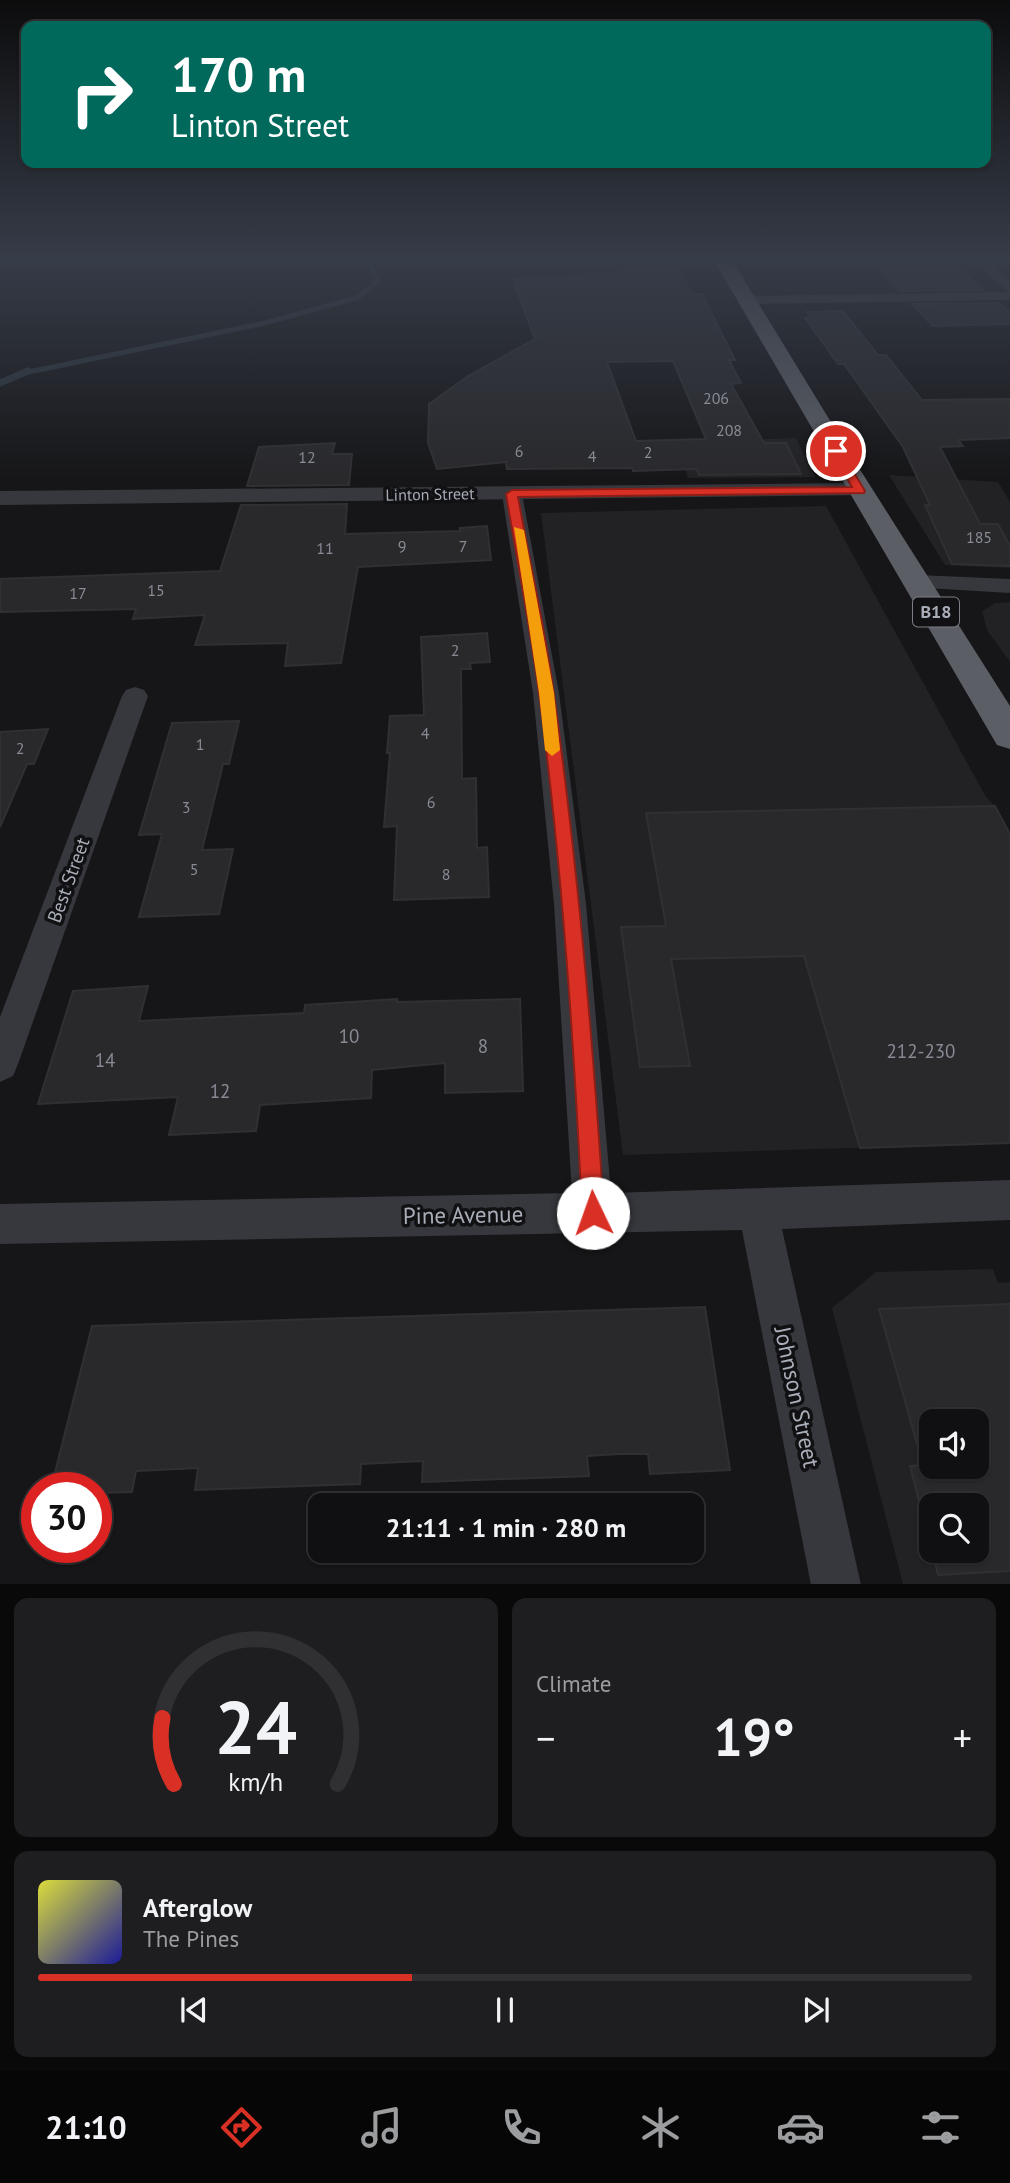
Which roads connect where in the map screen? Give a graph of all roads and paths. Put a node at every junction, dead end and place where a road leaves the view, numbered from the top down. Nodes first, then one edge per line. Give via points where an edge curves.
1 (764, 331) edge
2 (860, 491) junction
3 (512, 494) junction
4 (0, 498) edge
5 (918, 582) junction
6 (1010, 586) edge
7 (135, 696) dead end
8 (1010, 736) edge
9 (0, 1064) edge
10 (1010, 1200) edge
11 (758, 1210) junction
12 (593, 1213) junction
13 (0, 1224) edge
14 (836, 1584) edge

1 - 2 highway, B18
2 - 3 street, Linton Street
2 - 5 highway, B18
3 - 4 street, Linton Street
3 - 12 street via 546,693 570,904
5 - 6 street
5 - 8 highway, B18
7 - 9 street, Best Street
10 - 11 street, Pine Avenue
11 - 12 street, Pine Avenue
11 - 14 street, Johnson Street
12 - 13 street, Pine Avenue

